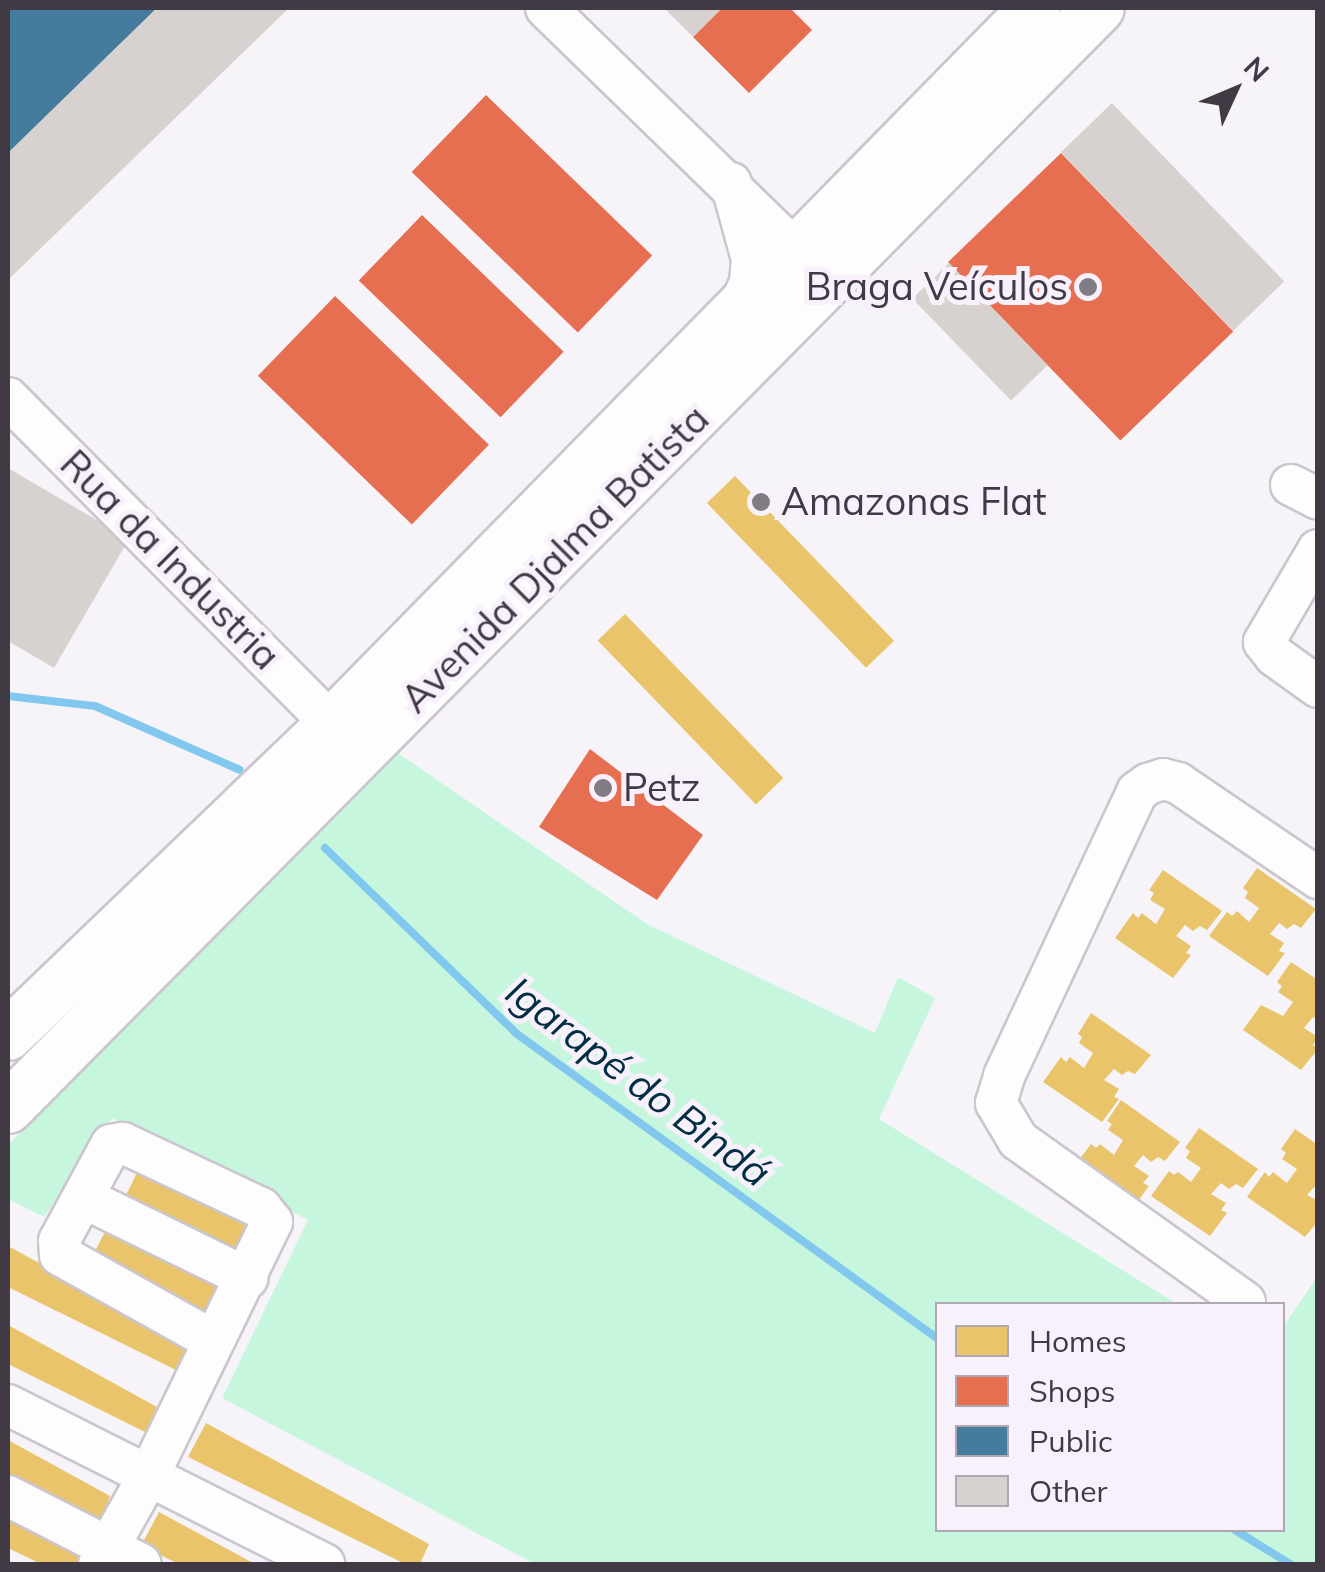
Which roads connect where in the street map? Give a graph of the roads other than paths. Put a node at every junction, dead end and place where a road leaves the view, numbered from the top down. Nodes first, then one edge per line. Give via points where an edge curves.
1 (546, 8) edge
2 (1034, 8) edge
3 (1099, 8) edge
4 (731, 184) junction
5 (812, 266) junction
6 (735, 315) junction
7 (8, 398) edge
8 (1318, 550) edge
9 (1318, 687) edge
10 (348, 739) junction
11 (1318, 878) edge
12 (8, 1035) edge
13 (8, 1108) edge
14 (84, 1198) junction
15 (246, 1278) junction
16 (1245, 1302) dead end
17 (214, 1340) junction
18 (8, 1405) edge
19 (148, 1477) junction
20 (8, 1496) edge
21 (116, 1559) edge
22 (324, 1564) edge

1 - 4 street
2 - 5 main road, Avenida Djalma Batista
3 - 5 main road, Avenida Djalma Batista
4 - 5 street
4 - 6 street via 752,259 750,283
5 - 6 main road, Avenida Djalma Batista
5 - 10 main road, Avenida Djalma Batista
6 - 10 main road, Avenida Djalma Batista
7 - 10 street, Rua da Industria
8 - 9 street via 1268,634 1268,649
10 - 12 main road, Avenida Djalma Batista
10 - 13 main road, Avenida Djalma Batista
11 - 16 street via 1178,783 1163,780 1136,792 996,1102 1018,1140
14 - 15 street
14 - 15 street via 104,1154 123,1143 261,1208 272,1231
14 - 17 street via 59,1241 65,1260
15 - 17 street
17 - 19 street
18 - 19 street
19 - 21 street
19 - 22 street
20 - 21 street

